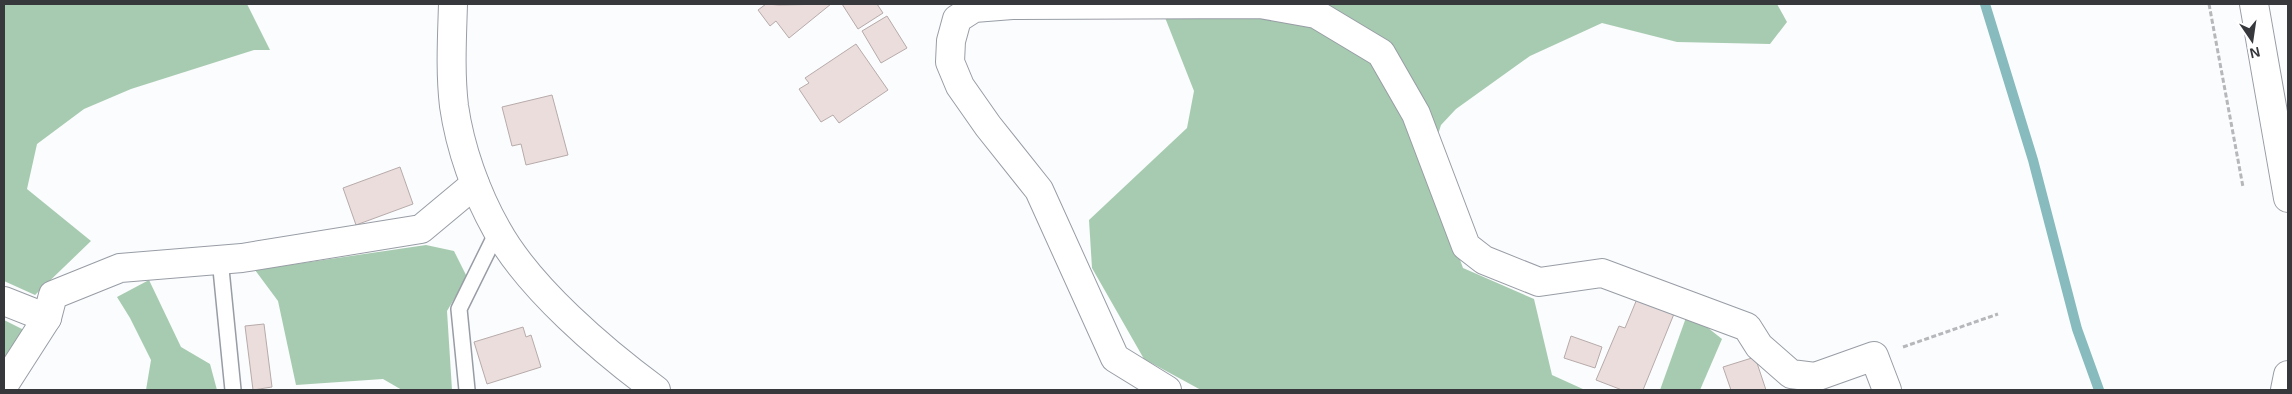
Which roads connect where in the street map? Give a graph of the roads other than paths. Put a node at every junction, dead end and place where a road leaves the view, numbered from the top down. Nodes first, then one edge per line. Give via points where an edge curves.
1 (453, 4) edge
2 (2254, 4) edge
3 (475, 184) junction
4 (2288, 198) edge
5 (497, 232) junction
6 (220, 259) junction
7 (4, 301) edge
8 (47, 318) junction
9 (2288, 375) edge
10 (4, 385) edge
11 (233, 390) edge
12 (467, 390) edge
13 (656, 390) edge
14 (1167, 390) edge
15 (1887, 390) edge
16 (2285, 390) edge

1 - 3 street via 451,70 455,107
2 - 4 street
3 - 5 street
3 - 6 street via 421,229
5 - 12 lane via 459,310
5 - 13 street via 537,286 630,371
6 - 8 street via 120,268 53,295
6 - 11 lane
7 - 8 street
8 - 10 street
9 - 16 street
14 - 15 street via 1115,358 1039,190 960,86 950,62 950,41 957,19 974,8 1260,4 1316,14 1381,53 1416,114 1466,246 1484,260 1539,282 1602,273 1747,327 1759,346 1791,374 1815,377 1874,356

